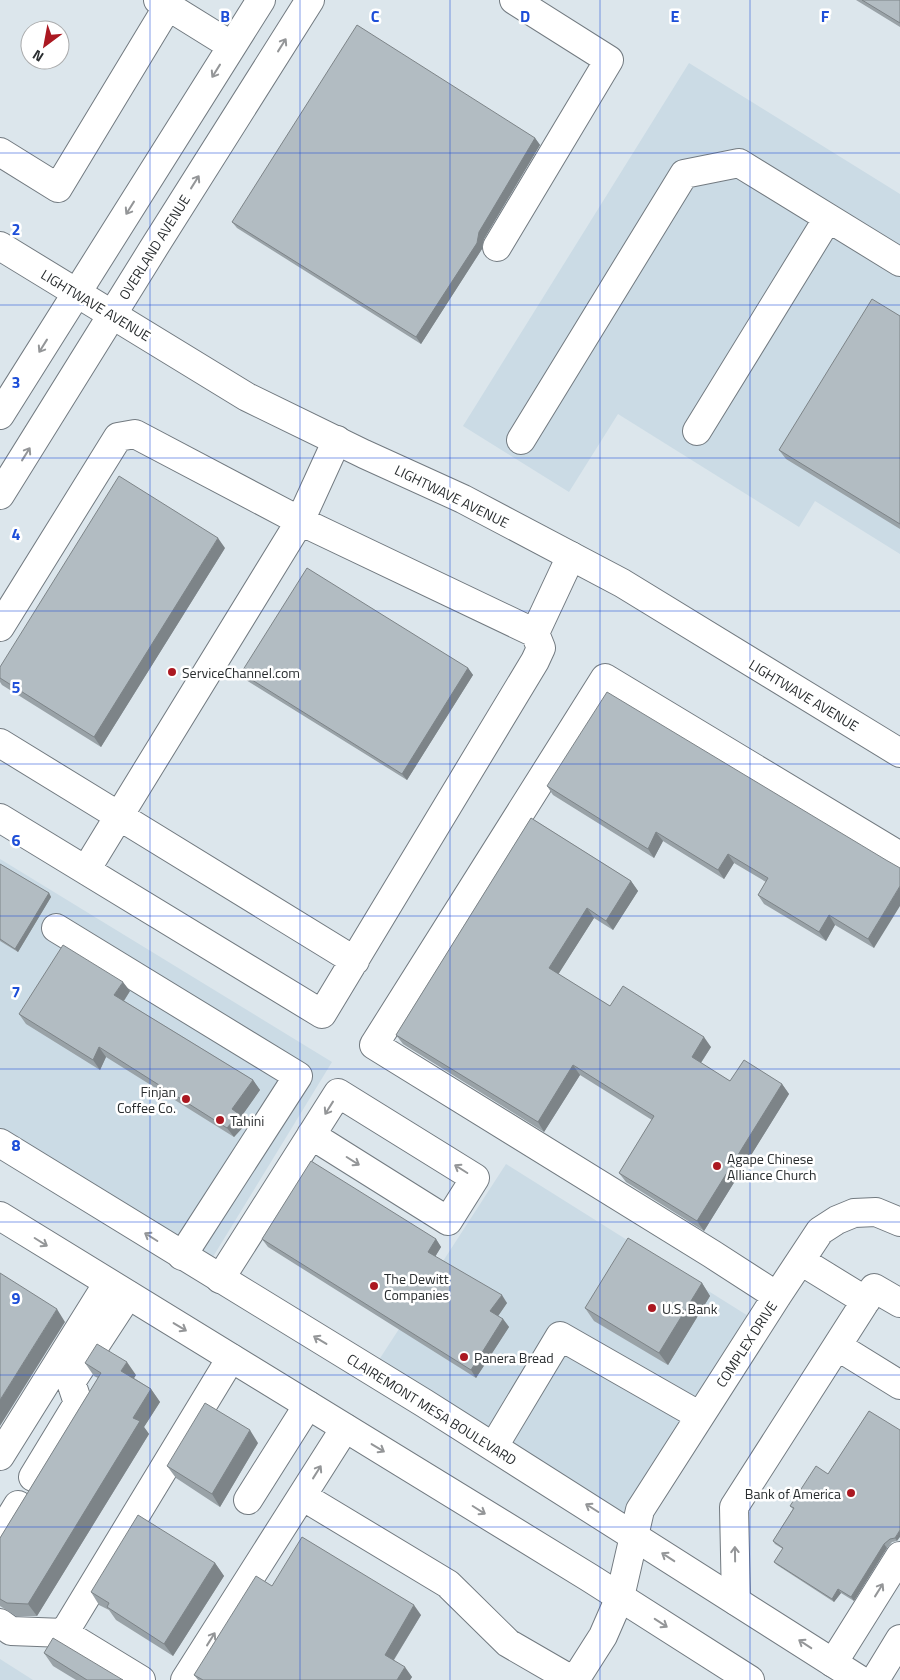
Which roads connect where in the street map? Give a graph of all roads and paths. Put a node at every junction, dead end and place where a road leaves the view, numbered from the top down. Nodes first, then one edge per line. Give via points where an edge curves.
1 (261, 0) edge
2 (310, 0) edge
3 (514, 0) edge
4 (163, 3) edge
5 (232, 46) junction
6 (0, 152) edge
7 (828, 218) junction
8 (0, 246) edge
9 (497, 247) dead end
10 (900, 262) edge
11 (76, 293) junction
12 (112, 315) junction
13 (0, 416) edge
14 (697, 431) dead end
15 (336, 440) junction
16 (521, 440) dead end
17 (0, 495) edge
18 (300, 521) junction
19 (571, 556) junction
20 (0, 627) edge
21 (535, 633) junction
22 (0, 743) edge
23 (900, 753) edge
24 (119, 816) junction
25 (0, 818) edge
26 (900, 856) edge
27 (86, 870) junction
28 (56, 928) dead end
29 (355, 961) junction
30 (311, 1135) junction
31 (0, 1144) edge
32 (0, 1216) edge
33 (900, 1222) edge
34 (182, 1256) junction
35 (801, 1261) junction
36 (220, 1279) junction
37 (118, 1289) junction
38 (777, 1296) junction
39 (866, 1301) junction
40 (900, 1303) edge
41 (837, 1346) junction
42 (231, 1358) junction
43 (900, 1385) edge
44 (308, 1405) junction
45 (700, 1416) junction
46 (345, 1428) junction
47 (494, 1446) junction
48 (0, 1456) edge
49 (34, 1477) dead end
50 (302, 1496) junction
51 (248, 1500) dead end
52 (18, 1505) edge
53 (0, 1534) edge
54 (633, 1535) junction
55 (900, 1556) edge
56 (620, 1597) junction
57 (736, 1601) junction
58 (0, 1624) edge
59 (64, 1633) junction
60 (900, 1640) edge
61 (834, 1663) junction
62 (142, 1680) edge
63 (185, 1680) edge
64 (574, 1680) edge
65 (750, 1680) edge
66 (860, 1680) edge
67 (875, 1680) edge

1 - 5 main road
12 -> 2 main road, OVERLAND AVENUE
3 - 9 main road via 609,60
4 - 5 main road
4 - 6 main road via 58,188
5 -> 11 main road
7 - 10 main road
7 - 14 main road
7 - 16 main road via 739,163 684,174
8 - 11 main road, LIGHTWAVE AVENUE
11 - 12 main road, LIGHTWAVE AVENUE
11 -> 13 main road
12 - 15 main road, LIGHTWAVE AVENUE via 247,397
17 -> 12 main road, OVERLAND AVENUE
15 - 18 main road
15 - 19 main road, LIGHTWAVE AVENUE via 463,498
18 - 20 main road via 136,434 118,437
18 - 21 main road
18 - 24 main road
19 - 21 main road
19 - 23 main road, LIGHTWAVE AVENUE via 622,583
21 - 29 main road via 541,648 535,661
22 - 24 main road
24 - 27 main road
24 - 29 main road
25 - 27 main road
26 - 38 main road via 605,678 374,1045
27 - 29 main road via 322,1014
28 - 34 main road via 298,1076
30 -> 30 main road via 448,1221 475,1178 338,1092
30 - 36 main road
34 -> 31 main road, CLAIREMONT MESA BOULEVARD
32 -> 37 main road
33 - 35 main road, COMPLEX DRIVE via 876,1212 854,1212 820,1231
34 - 36 main road, CLAIREMONT MESA BOULEVARD
35 - 38 main road, COMPLEX DRIVE
35 - 39 main road
47 -> 36 main road, CLAIREMONT MESA BOULEVARD
37 -> 42 main road
37 - 48 main road
37 - 49 main road via 71,1382 78,1403
38 - 45 main road, COMPLEX DRIVE
39 - 40 main road via 874,1288
39 - 41 main road
41 - 43 main road
57 -> 41 main road via 734,1507
42 - 44 main road
42 - 59 main road
44 - 46 main road
44 - 51 main road
45 - 47 main road via 560,1336
45 - 54 main road, COMPLEX DRIVE via 640,1510
50 -> 46 main road
46 -> 56 main road
54 -> 47 main road, CLAIREMONT MESA BOULEVARD
63 -> 50 main road
50 - 64 main road via 448,1584 508,1643
52 - 53 main road
54 - 56 main road, COMPLEX DRIVE
57 -> 54 main road, CLAIREMONT MESA BOULEVARD
61 -> 55 main road
56 - 64 main road, COMPLEX DRIVE via 603,1636
56 -> 65 main road
61 -> 57 main road, CLAIREMONT MESA BOULEVARD
58 - 59 main road via 12,1631
59 - 62 main road
60 - 67 main road
61 - 66 main road, CLAIREMONT MESA BOULEVARD

